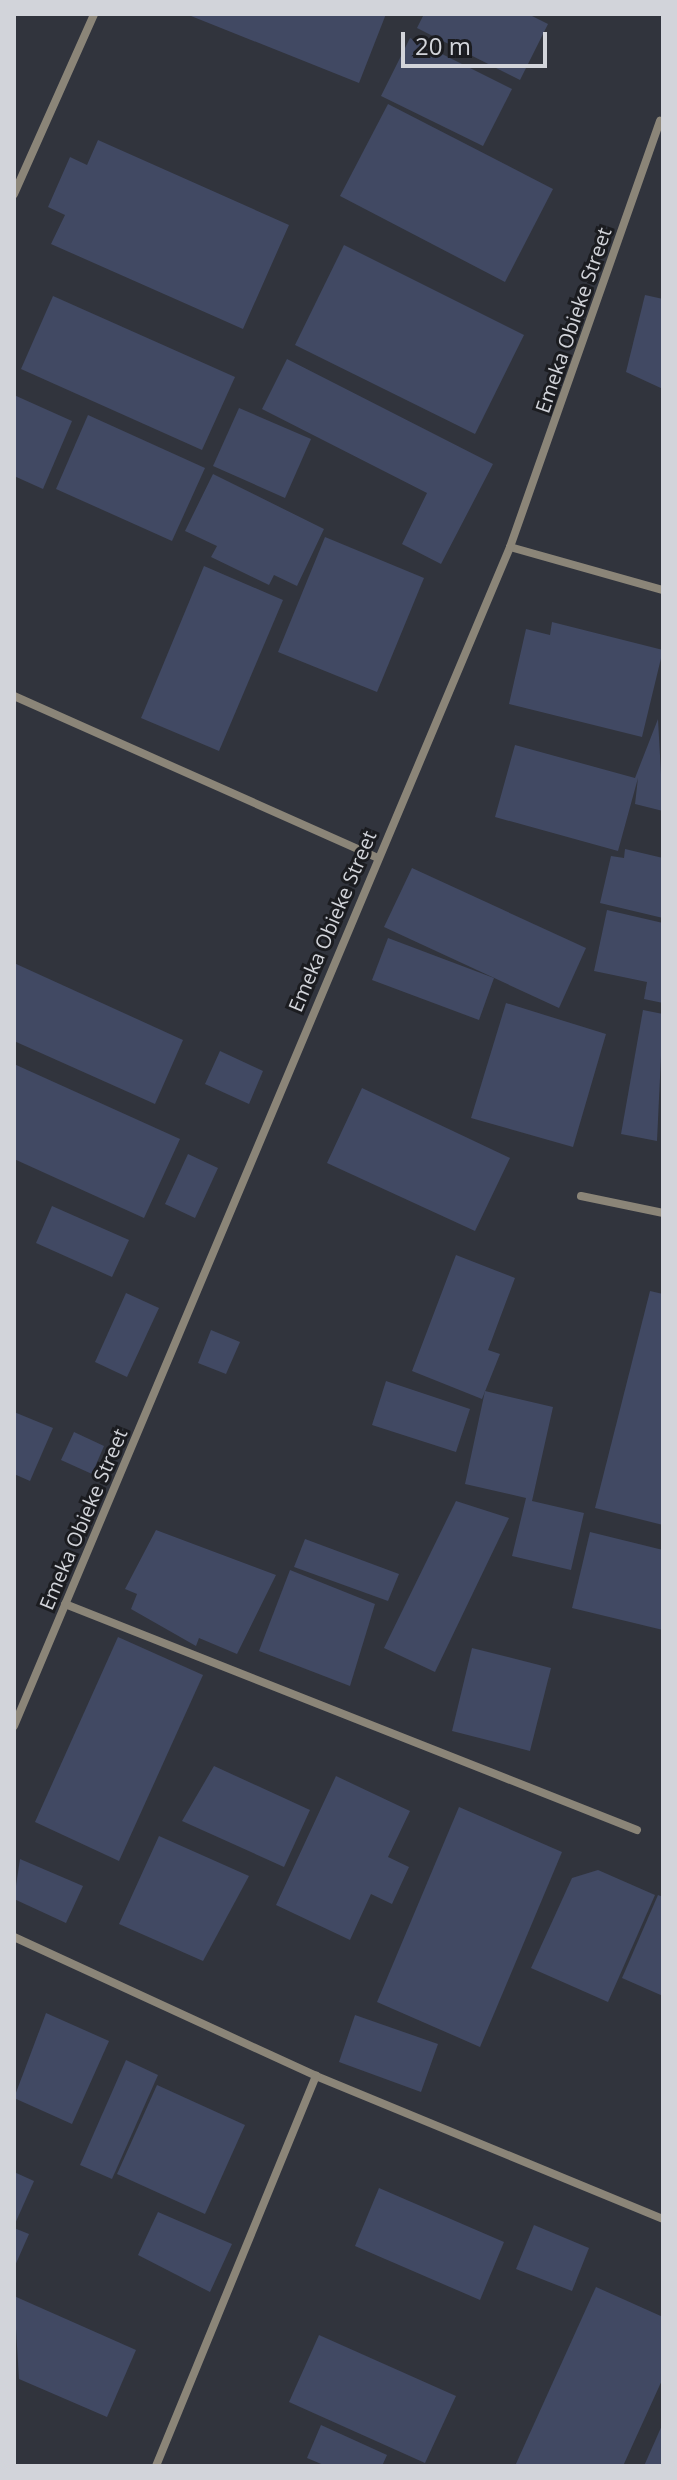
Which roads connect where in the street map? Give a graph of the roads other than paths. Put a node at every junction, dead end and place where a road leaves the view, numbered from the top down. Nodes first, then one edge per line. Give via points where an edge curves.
1 (94, 14) edge
2 (660, 121) dead end
3 (14, 194) edge
4 (510, 547) junction
5 (663, 590) edge
6 (14, 696) edge
7 (375, 857) junction
8 (581, 1196) dead end
9 (663, 1213) edge
10 (65, 1604) junction
11 (14, 1726) edge
12 (637, 1830) dead end
13 (14, 1937) edge
14 (316, 2076) junction
15 (663, 2219) edge
16 (156, 2466) edge

1 - 3 street
2 - 4 street, Emeka Obieke Street
4 - 5 street
4 - 7 street, Emeka Obieke Street
6 - 7 street
7 - 10 street, Emeka Obieke Street
8 - 9 street
10 - 11 street, Emeka Obieke Street
10 - 12 street
13 - 14 street
14 - 15 street
14 - 16 street

